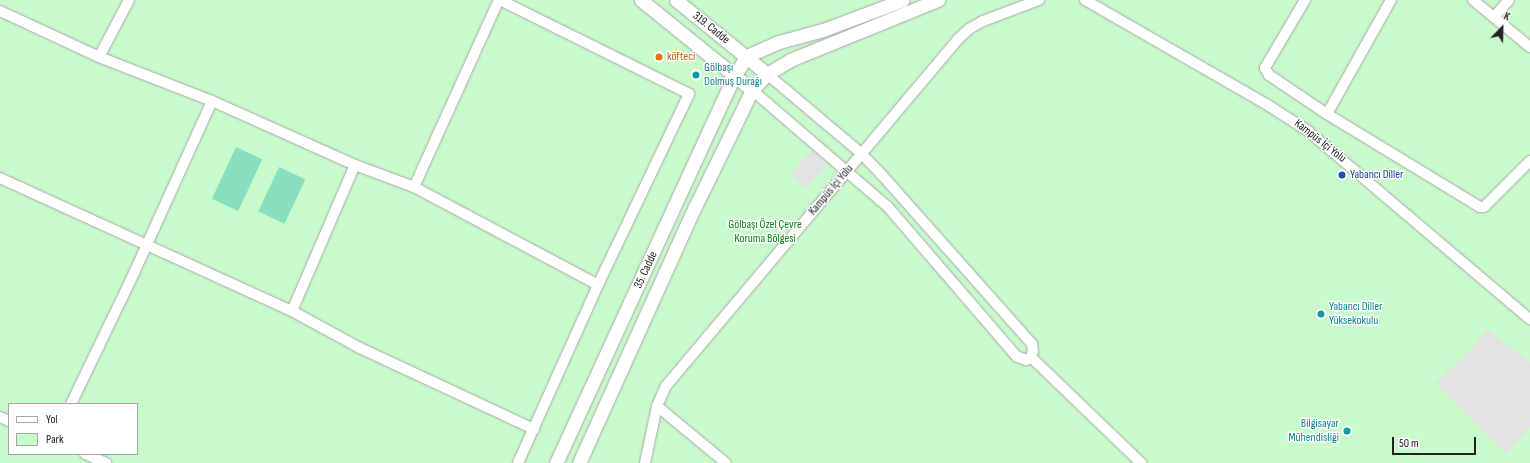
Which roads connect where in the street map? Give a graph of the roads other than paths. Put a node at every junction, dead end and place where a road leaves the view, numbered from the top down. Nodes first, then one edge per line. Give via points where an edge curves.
1 (129, 0) edge
2 (499, 0) edge
3 (641, 0) edge
4 (676, 0) edge
5 (903, 0) edge
6 (938, 0) edge
7 (1039, 0) edge
8 (1085, 0) edge
9 (1305, 0) edge
10 (1391, 0) edge
11 (1474, 0) edge
12 (1509, 0) edge
13 (0, 11) edge
14 (1495, 16) junction
15 (1530, 47) edge
16 (747, 56) junction
17 (99, 57) junction
18 (768, 74) junction
19 (734, 76) junction
20 (752, 90) junction
21 (212, 101) junction
22 (1327, 114) junction
23 (862, 154) junction
24 (1530, 161) edge
25 (355, 165) junction
26 (846, 172) junction
27 (0, 178) edge
28 (414, 187) junction
29 (146, 243) junction
30 (598, 285) junction
31 (292, 311) junction
32 (1530, 319) edge
33 (1031, 357) junction
34 (70, 403) edge
35 (658, 406) junction
36 (534, 429) junction
37 (87, 455) edge
38 (106, 463) edge
39 (518, 463) edge
40 (556, 463) edge
41 (579, 463) edge
42 (645, 463) edge
43 (726, 463) edge
44 (1141, 463) edge

1 - 17 street
2 - 28 street
2 - 30 street via 689,94
3 - 19 street, 319. Cadde
4 - 16 street, 319. Cadde
5 - 16 street via 830,27 779,42
6 - 18 street, 35. Cadde via 790,60
7 - 23 street, Kampüs İçi Yolu via 983,21 969,29
8 - 32 street, Kampüs İçi Yolu via 1266,104 1308,131
9 - 22 street via 1265,68 1269,75
10 - 22 street
11 - 14 street
12 - 14 street
13 - 17 street
14 - 15 street
16 - 18 street, 319. Cadde
16 - 19 street, 35. Cadde
17 - 21 street
18 - 20 street, 35. Cadde
18 - 23 street
19 - 20 street, 319. Cadde
19 - 40 street, 35. Cadde
20 - 26 street
20 - 41 street, 35. Cadde via 691,215
21 - 25 street
21 - 29 street
22 - 24 street via 1480,207 1484,207
23 - 26 street, Kampüs İçi Yolu
23 - 33 street via 1026,336 1032,344
25 - 28 street
25 - 31 street
26 - 33 street via 888,207 1016,356 1026,360
26 - 35 street, Kampüs İçi Yolu via 675,375 661,395
27 - 29 street
28 - 30 street
29 - 31 street
29 - 34 street
30 - 36 street
31 - 36 street via 360,348
33 - 44 street
35 - 42 street, Kampüs İçi Yolu
35 - 43 street
36 - 39 street
37 - 38 street

